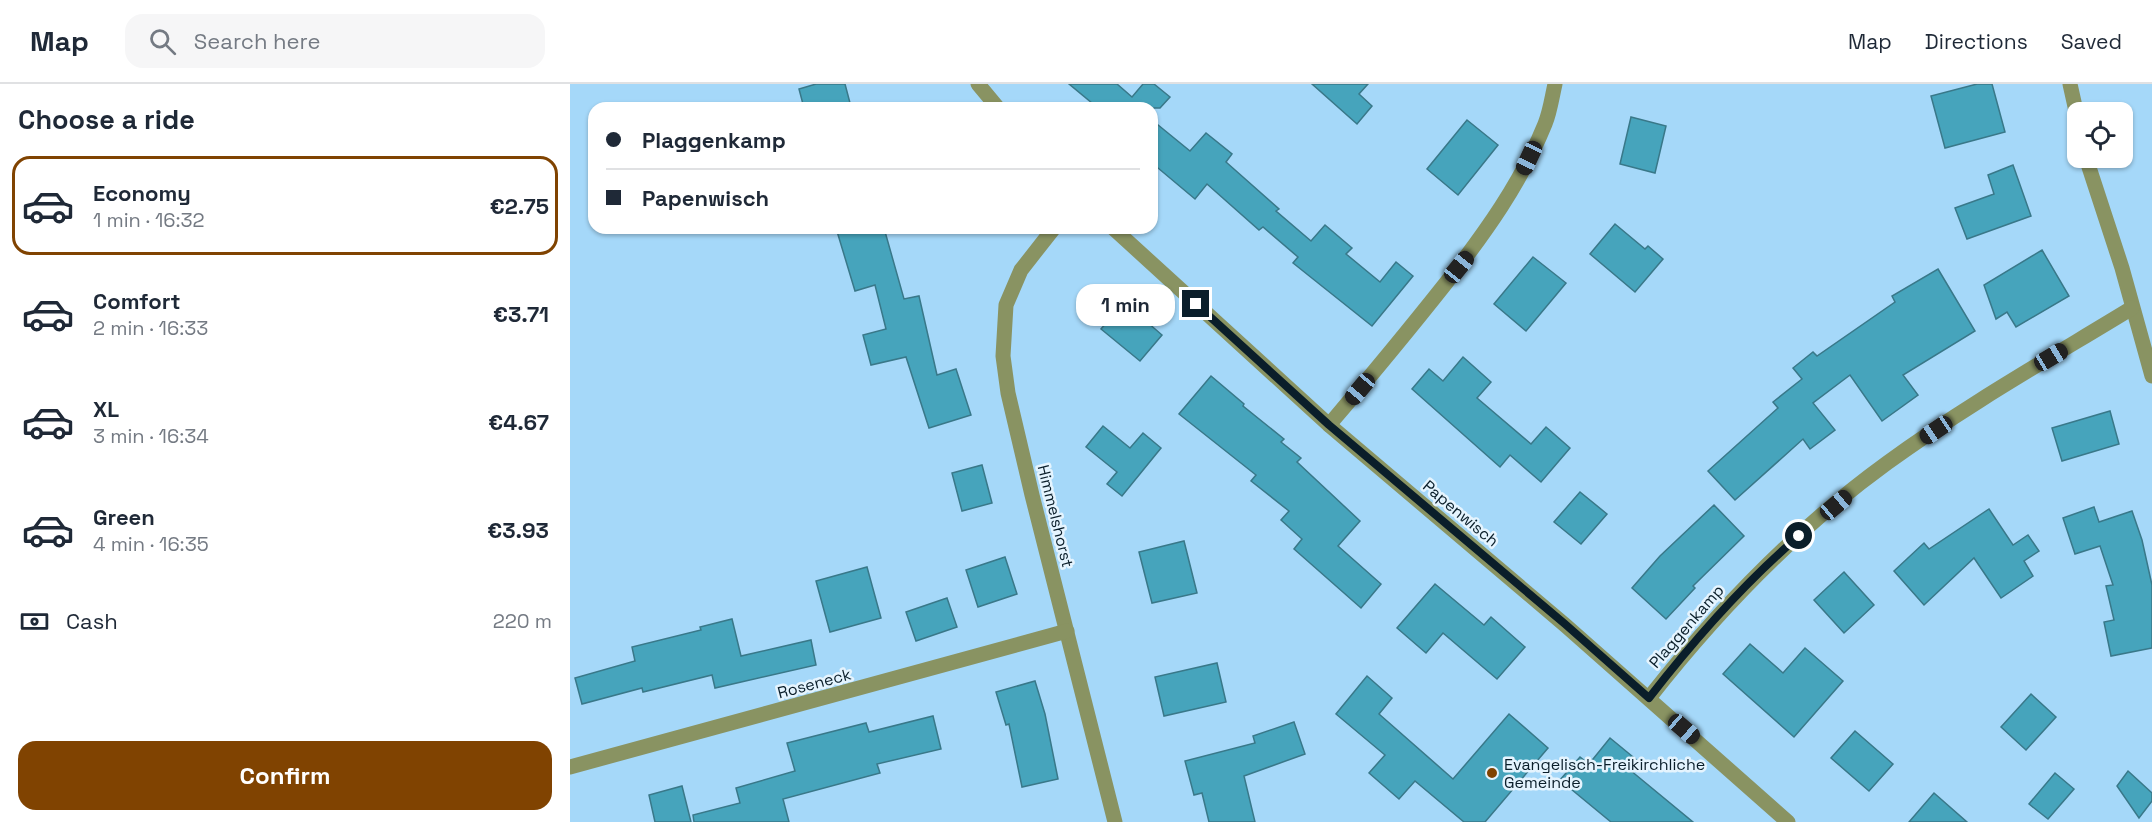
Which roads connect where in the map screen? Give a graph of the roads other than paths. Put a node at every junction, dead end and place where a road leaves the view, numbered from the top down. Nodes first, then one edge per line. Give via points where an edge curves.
1 (978, 84) edge
2 (1555, 84) edge
3 (2070, 84) edge
4 (993, 102) edge
5 (2074, 102) edge
6 (2089, 168) edge
7 (1049, 234) edge
8 (1120, 234) edge
9 (2132, 308) junction
10 (2152, 376) edge
11 (1329, 425) junction
12 (1067, 631) junction
13 (1649, 698) junction
14 (570, 767) edge
15 (1115, 822) edge
16 (1788, 822) edge

1 - 4 street
2 - 11 street via 1546,122 1502,208 1406,334
3 - 5 street
6 - 9 street
7 - 12 street, Himmelshorst via 1021,270 1006,305 1003,356 1008,393
8 - 11 street, Papenwisch
9 - 10 street
9 - 13 street, Plaggenkamp via 1969,407 1878,470 1781,551 1722,609
11 - 13 street, Papenwisch
12 - 14 street, Roseneck
12 - 15 street, Himmelshorst
13 - 16 street, Papenwisch

